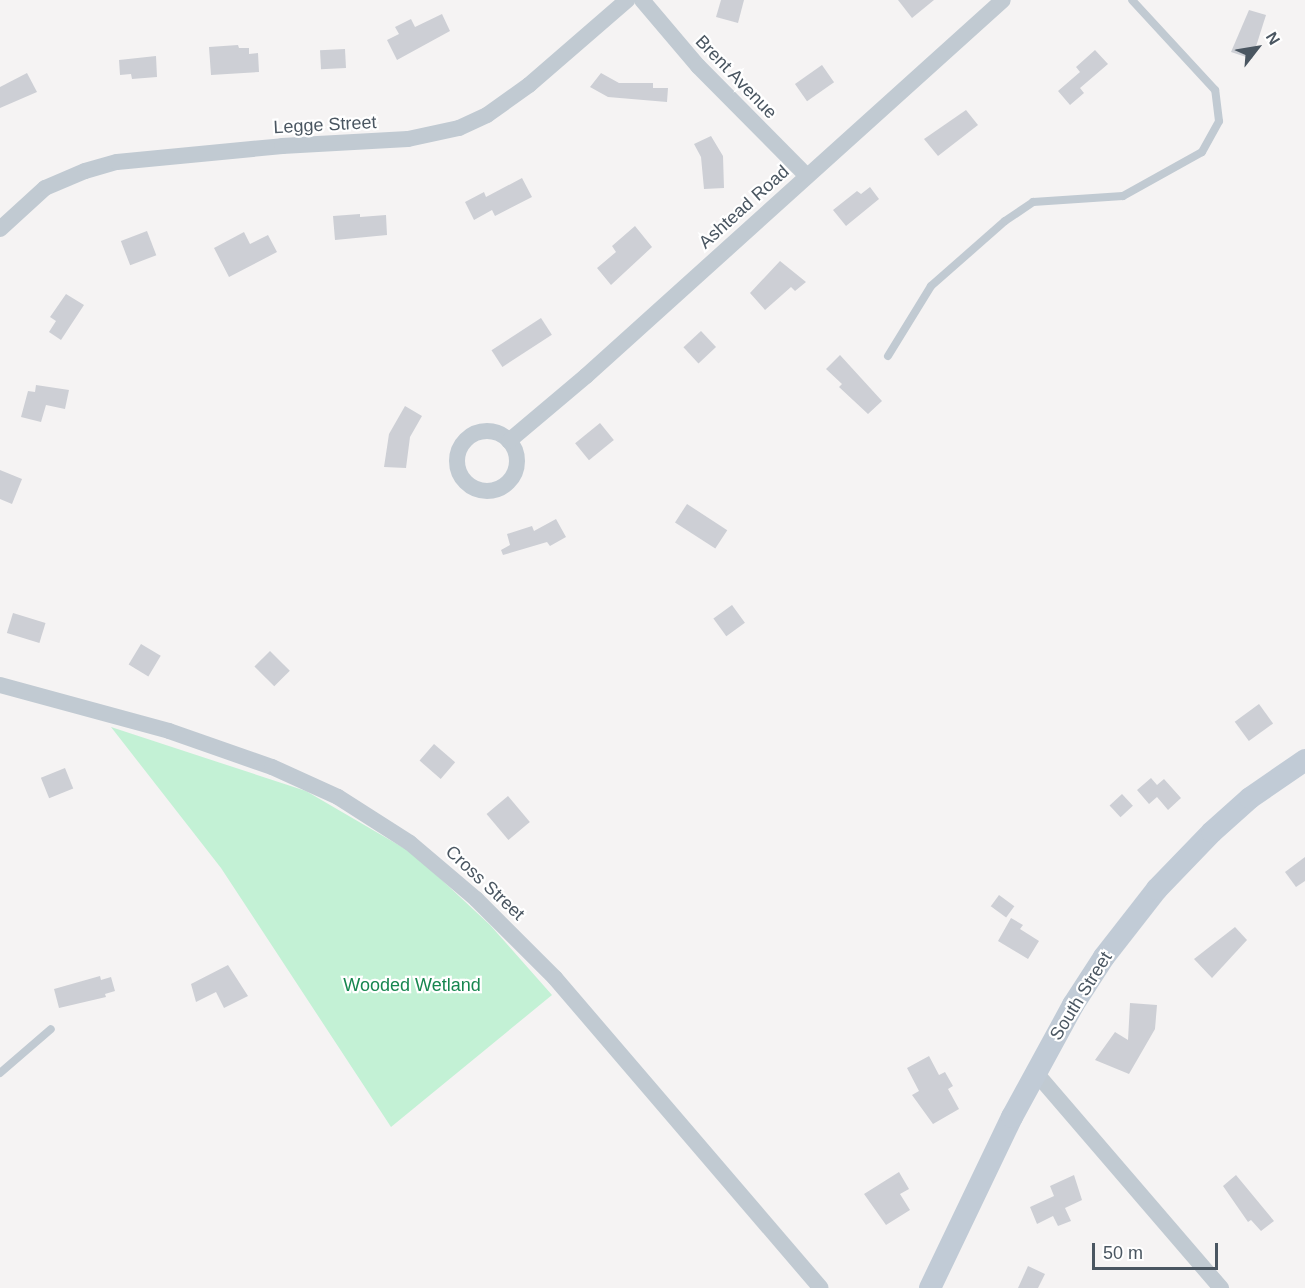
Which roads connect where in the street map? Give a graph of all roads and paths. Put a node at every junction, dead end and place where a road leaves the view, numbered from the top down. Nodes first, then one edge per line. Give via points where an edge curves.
1 (627, 0) edge
2 (642, 0) edge
3 (1003, 0) edge
4 (1132, 0) edge
5 (807, 176) junction
6 (0, 229) edge
7 (888, 356) dead end
8 (509, 441) dead end
9 (0, 684) edge
10 (1305, 760) edge
11 (51, 1029) dead end
12 (0, 1073) edge
13 (1036, 1073) junction
14 (821, 1288) edge
15 (930, 1288) edge
16 (1221, 1288) edge

1 - 6 street, Legge Street via 529,86 487,115 459,128 408,140 282,146 117,162 45,188
2 - 5 street, Brent Avenue via 691,58
3 - 5 street, Ashtead Road
4 - 7 lane via 1215,90 1218,121 1202,152 1123,196 1034,202 1005,221 932,286
5 - 8 street, Ashtead Road
9 - 14 street, Cross Street via 169,731 272,767 338,797 410,843 476,899 555,978
10 - 13 street, South Street via 1230,815 1157,889 1088,980
11 - 12 lane
13 - 15 street, South Street
13 - 16 street

